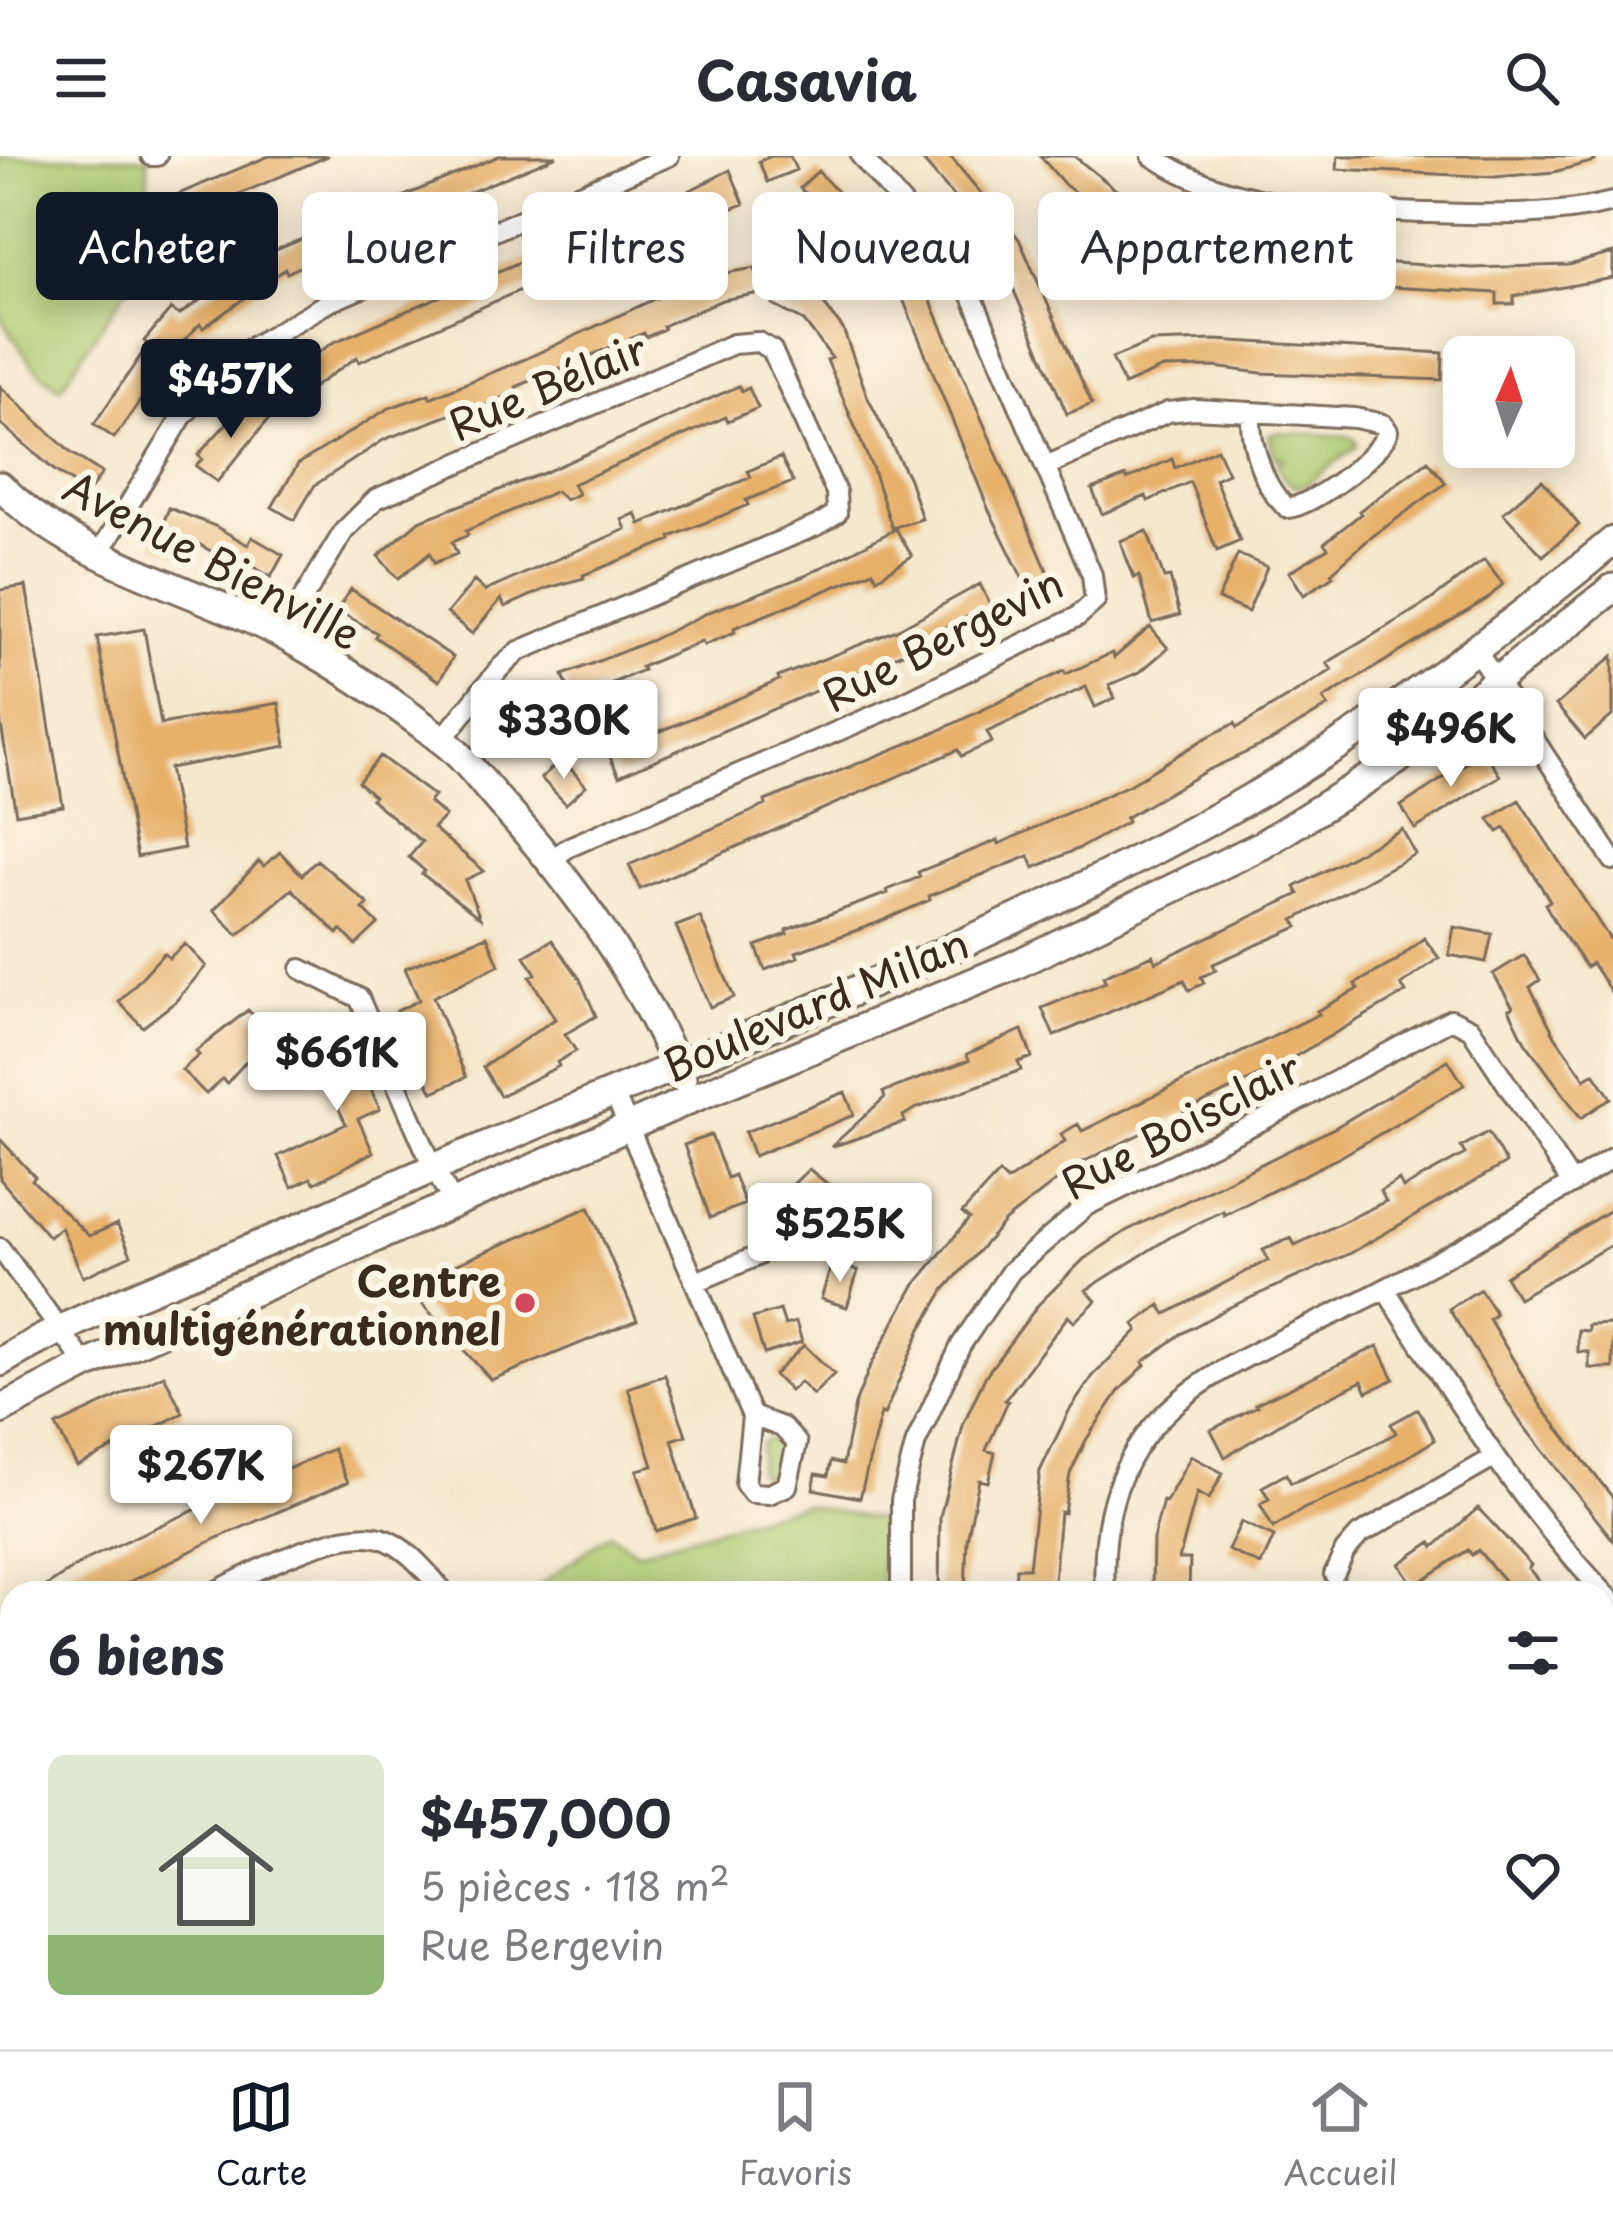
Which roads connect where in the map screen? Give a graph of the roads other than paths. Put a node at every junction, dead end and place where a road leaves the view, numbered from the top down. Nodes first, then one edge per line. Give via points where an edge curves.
1 (669, 156) edge
2 (861, 156) edge
3 (1152, 156) edge
4 (1613, 202) edge
5 (1251, 412) junction
6 (1046, 466) junction
7 (0, 486) edge
8 (1613, 541) edge
9 (99, 554) junction
10 (1613, 588) edge
11 (281, 634) junction
12 (1476, 650) junction
13 (1497, 683) junction
14 (441, 741) junction
15 (552, 859) junction
16 (1613, 860) edge
17 (302, 969) dead end
18 (676, 1064) junction
19 (614, 1093) junction
20 (691, 1099) junction
21 (631, 1128) junction
22 (1613, 1157) edge
23 (434, 1167) junction
24 (1572, 1184) junction
25 (454, 1204) junction
26 (0, 1248) edge
27 (757, 1256) dead end
28 (696, 1282) junction
29 (1385, 1289) junction
30 (59, 1327) junction
31 (0, 1362) edge
32 (86, 1365) junction
33 (0, 1410) edge
34 (752, 1416) dead end
35 (1495, 1456) junction
36 (1334, 1574) dead end
37 (240, 1581) edge
38 (434, 1581) edge
39 (901, 1581) edge
40 (1105, 1581) edge
41 (1594, 1581) edge

1 - 9 street via 269,334 182,417
2 - 6 street, Rue Bergevin via 962,273
3 - 4 street via 1241,196 1306,209 1566,213
5 - 5 street via 1252,438 1288,508 1319,495 1388,435 1366,419
5 - 6 street via 1168,412
6 - 15 street, Rue Bergevin via 1095,583 1086,612
7 - 9 main road, Avenue Bienville
8 - 12 main road, Boulevard Milan
9 - 11 main road, Avenue Bienville
10 - 13 main road, Boulevard Milan
11 - 14 main road, Avenue Bienville
11 - 14 street, Rue Bélair via 344,531 384,494 733,344 772,350 836,492 834,516 519,651
12 - 13 street
12 - 18 main road, Boulevard Milan via 1240,804 1004,924
13 - 16 street
13 - 20 main road, Boulevard Milan via 1396,761 1262,845 1013,966
14 - 15 main road, Avenue Bienville
15 - 18 main road, Avenue Bienville via 601,925
17 - 23 street via 359,998
18 - 19 main road, Boulevard Milan
18 - 20 main road, Avenue Bienville
19 - 21 street
19 - 23 main road, Boulevard Milan
20 - 21 main road, Boulevard Milan
21 - 25 main road, Boulevard Milan
21 - 28 street
22 - 24 street
23 - 25 street
23 - 30 main road, Boulevard Milan
24 - 29 street
24 - 39 street, Rue Boisclair via 1471,1029 1451,1018 1086,1207 1010,1271 961,1346 916,1442 901,1500
25 - 32 main road, Boulevard Milan
26 - 30 street
27 - 28 street
28 - 34 street
29 - 35 street
29 - 40 street via 1220,1370 1166,1410 1115,1493
30 - 31 main road, Boulevard Milan
30 - 32 street
32 - 33 main road, Boulevard Milan
35 - 36 street via 1371,1527
35 - 41 street
37 - 38 street via 341,1537 380,1538

